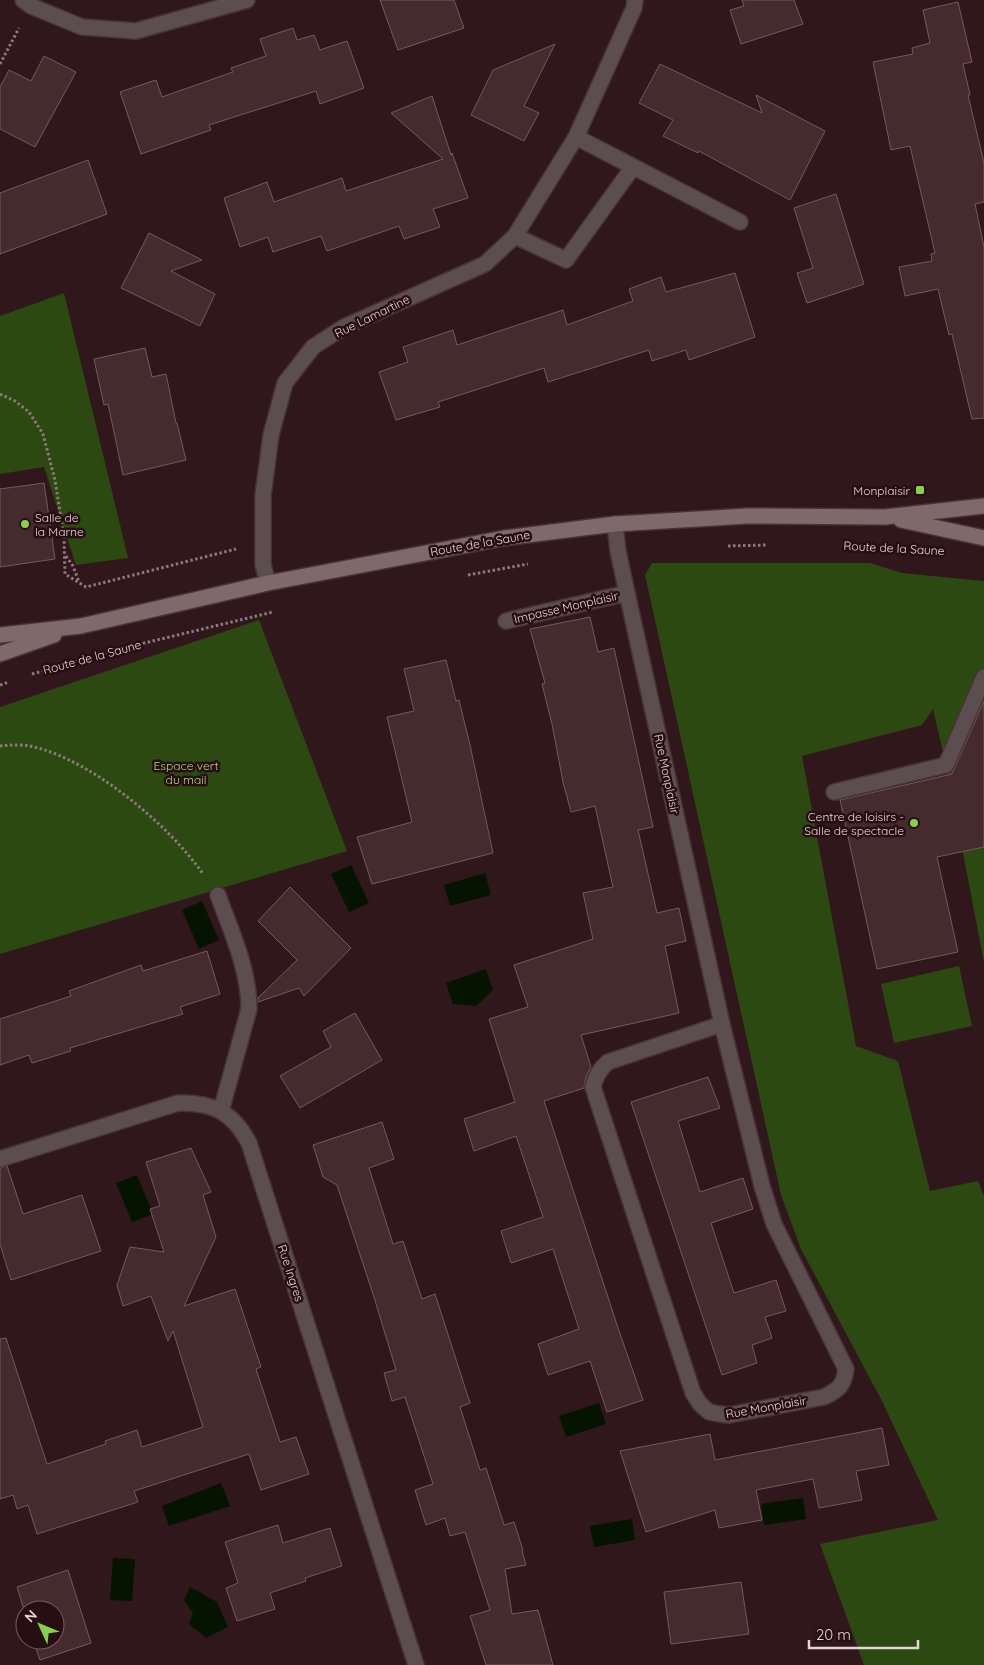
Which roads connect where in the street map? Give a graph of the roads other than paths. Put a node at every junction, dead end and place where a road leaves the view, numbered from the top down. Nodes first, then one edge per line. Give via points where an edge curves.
1 (247, 0) edge
2 (635, 0) edge
3 (27, 3) edge
4 (576, 137) junction
5 (633, 167) junction
6 (740, 222) dead end
7 (515, 236) junction
8 (984, 506) edge
9 (885, 517) junction
10 (615, 524) junction
11 (984, 538) edge
12 (268, 583) junction
13 (627, 593) junction
14 (506, 621) dead end
15 (81, 626) junction
16 (0, 636) edge
17 (0, 654) edge
18 (984, 678) edge
19 (834, 792) dead end
20 (218, 895) road end
21 (722, 1024) junction
22 (222, 1111) junction
23 (0, 1159) edge
24 (416, 1665) edge

1 - 3 street via 136,31 82,27
2 - 4 street, Rue Lamartine
4 - 5 street
4 - 7 street, Rue Lamartine
5 - 6 street
5 - 7 street via 566,260
7 - 12 street, Rue Lamartine via 485,264 344,327 313,347 285,383 271,435 263,495 264,565
8 - 9 street, Route de la Saune
9 - 10 street, Route de la Saune via 747,516
9 - 11 street, Route de la Saune
10 - 12 street, Route de la Saune via 504,538
10 - 13 street, Rue Monplaisir
12 - 15 street, Route de la Saune
13 - 14 street, Impasse Monplaisir
13 - 21 street, Rue Monplaisir
15 - 16 street, Route de la Saune
15 - 17 street, Route de la Saune
18 - 19 street via 946,765
20 - 22 street via 249,991 249,1008
21 - 21 street, Rue Monplaisir via 608,1062 600,1069 593,1087 693,1393 709,1412 729,1415 824,1397 836,1391 844,1380 846,1369 774,1224
22 - 23 street, Rue Ingres via 195,1102 178,1103
22 - 24 street, Rue Ingres via 243,1130 249,1143

